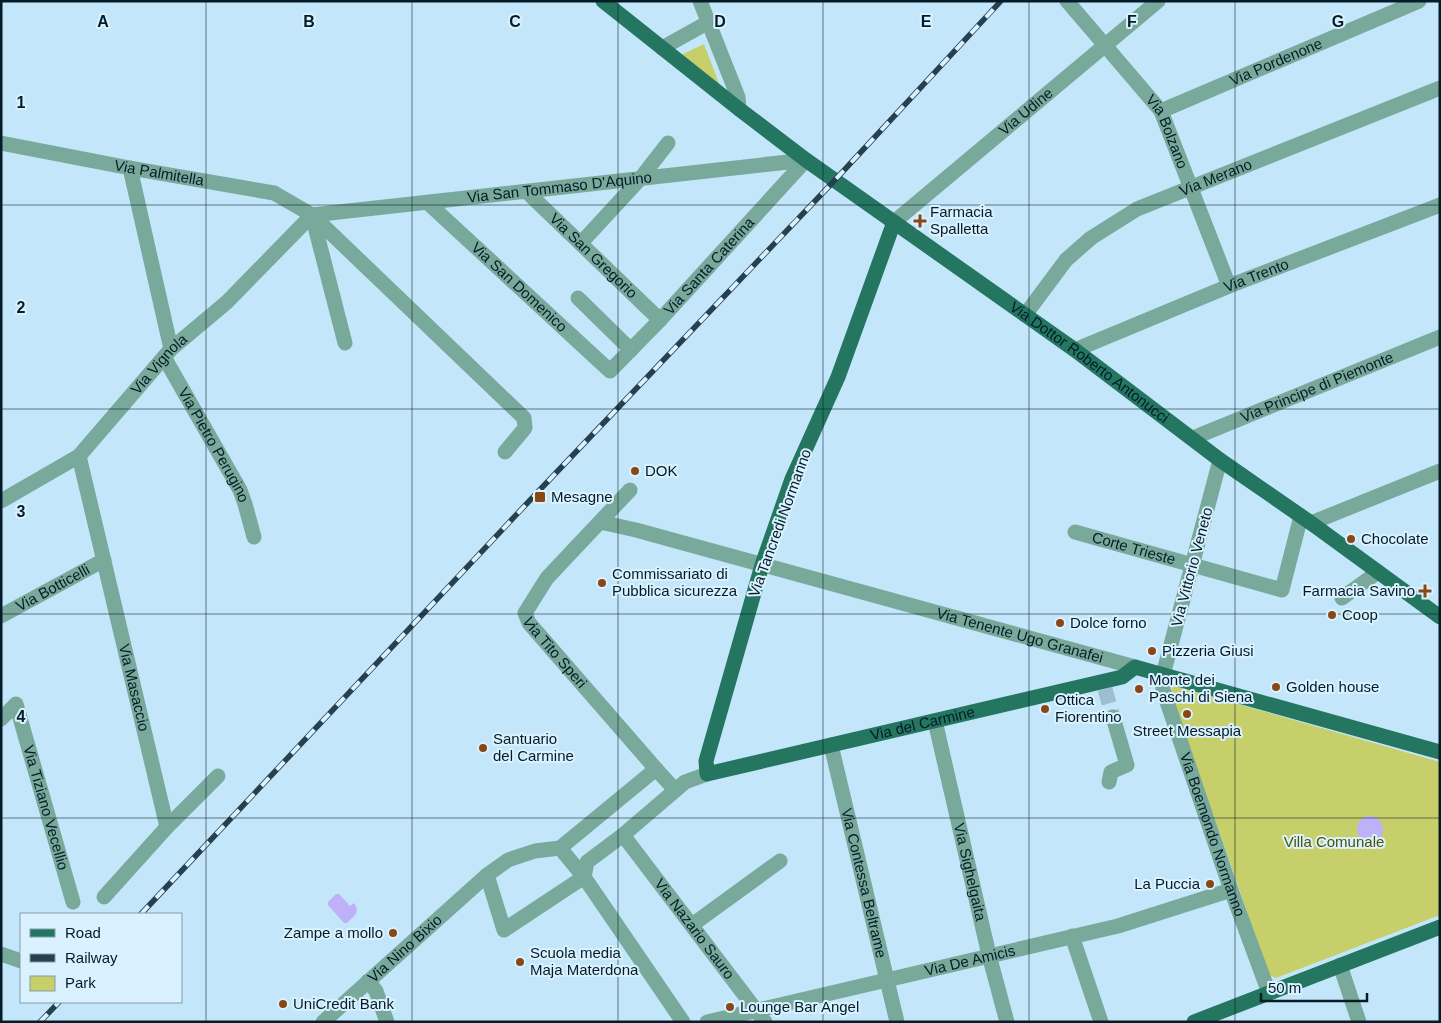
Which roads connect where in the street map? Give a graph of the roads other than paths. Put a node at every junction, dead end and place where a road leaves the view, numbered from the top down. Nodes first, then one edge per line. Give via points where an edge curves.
1 (603, 1) edge
2 (700, 1) edge
3 (1067, 1) edge
4 (1158, 1) edge
5 (1412, 3) edge
6 (707, 23) junction
7 (1105, 45) junction
8 (662, 48) junction
9 (1440, 88) edge
10 (739, 109) junction
11 (1160, 111) junction
12 (1, 143) edge
13 (668, 143) dead end
14 (806, 160) junction
15 (130, 168) junction
16 (640, 179) junction
17 (1190, 187) junction
18 (527, 192) junction
19 (428, 203) junction
20 (1440, 205) edge
21 (312, 215) junction
22 (894, 222) junction
23 (581, 243) junction
24 (1229, 286) junction
25 (578, 298) dead end
26 (1025, 315) junction
27 (660, 320) junction
28 (1440, 337) edge
29 (345, 343) dead end
30 (631, 350) junction
31 (1075, 350) junction
32 (167, 353) junction
33 (610, 371) joint
34 (1193, 438) junction
35 (505, 452) dead end
36 (79, 456) junction
37 (1220, 460) junction
38 (1440, 471) edge
39 (630, 490) dead end
40 (1, 502) edge
41 (1306, 520) junction
42 (600, 522) junction
43 (1076, 532) dead end
44 (254, 537) dead end
45 (104, 560) junction
46 (762, 565) junction
47 (1192, 565) junction
48 (1378, 572) junction
49 (1342, 598) dead end
50 (1, 616) edge
51 (1440, 616) edge
52 (1135, 667) junction
53 (1163, 675) junction
54 (1113, 716) tunnel mouth
55 (1, 719) edge
56 (934, 721) junction
57 (831, 745) junction
58 (1440, 752) edge
59 (656, 769) junction
60 (707, 774) junction
61 (218, 776) dead end
62 (1109, 782) dead end
63 (675, 790) junction
64 (167, 827) junction
65 (623, 835) junction
66 (560, 848) junction
67 (780, 861) dead end
68 (487, 875) junction
69 (584, 877) junction
70 (1232, 890) junction
71 (104, 896) dead end
72 (73, 902) dead end
73 (692, 925) junction
74 (1440, 927) edge
75 (1072, 936) junction
76 (1, 954) edge
77 (989, 955) junction
78 (20, 961) edge
79 (1340, 965) junction
80 (887, 978) junction
81 (368, 981) junction
82 (1269, 993) junction
83 (761, 1016) edge
84 (323, 1022) edge
85 (387, 1022) edge
86 (682, 1022) edge
87 (707, 1022) edge
88 (897, 1022) edge
89 (1007, 1022) edge
90 (1101, 1022) edge
91 (1194, 1022) edge
92 (1359, 1022) edge

1 - 8 main road, Via Dottor Roberto Antonucci
2 - 6 street
3 - 7 street, Via Bolzano
4 - 7 street, Via Udine
5 - 11 street, Via Pordenone
6 - 8 street
6 - 10 street via 738,97
7 - 11 street, Via Bolzano
7 - 22 street, Via Udine
8 - 10 main road, Via Dottor Roberto Antonucci
9 - 17 street, Via Merano
10 - 14 main road, Via Dottor Roberto Antonucci
11 - 17 street, Via Bolzano
12 - 15 street, Via Palmitella
13 - 16 street
14 - 16 street, Via San Tommaso D'Aquino
14 - 22 main road, Via Dottor Roberto Antonucci
14 - 27 street, Via Santa Caterina
15 - 21 street, Via Palmitella via 274,193
15 - 32 street, Via Pietro Perugino
16 - 18 street, Via San Tommaso D'Aquino
16 - 23 street
17 - 24 street, Via Bolzano
17 - 26 street, Via Merano via 1137,209 1091,238 1066,260
18 - 19 street, Via San Tommaso D'Aquino
18 - 23 street, Via San Gregorio
19 - 21 street, Via San Tommaso D'Aquino
19 - 33 street, Via San Domenico
20 - 24 street, Via Trento
21 - 29 street
21 - 32 street, Via Vignola via 227,302
21 - 35 street, Via Palmitella via 524,418 525,428
22 - 26 main road, Via Dottor Roberto Antonucci
22 - 46 main road, Via Tancredi Normanno via 838,377 792,479
23 - 27 street, Via San Gregorio
24 - 31 street, Via Trento
25 - 30 street
26 - 31 main road, Via Dottor Roberto Antonucci
27 - 30 street, Via Santa Caterina
28 - 34 street, Via Principe di Piemonte
30 - 33 street, Via Santa Caterina
31 - 34 main road, Via Dottor Roberto Antonucci
32 - 36 street, Via Vignola
32 - 44 street, Via Pietro Perugino via 240,490
34 - 37 main road, Via Dottor Roberto Antonucci
36 - 40 street, Via Vignola
36 - 45 street, Via Masaccio
37 - 41 main road, Via Dottor Roberto Antonucci
37 - 47 street, Via Vittorio Veneto
38 - 41 street
39 - 42 street, Via Tito Speri
41 - 47 street, Corte Trieste via 1282,590
41 - 48 main road, Via Dottor Roberto Antonucci
42 - 46 street, Via Tenente Ugo Granafei
42 - 59 street, Via Tito Speri via 547,578 525,613 529,623
43 - 47 street, Corte Trieste
45 - 50 street, Via Botticelli
45 - 64 street, Via Masaccio
46 - 52 street, Via Tenente Ugo Granafei
46 - 60 main road, Via Tancredi Normanno via 706,761
47 - 53 street, Via Vittorio Veneto
48 - 49 street
48 - 51 main road, Via Dottor Roberto Antonucci
52 - 53 main road, Via Tenente Ugo Granafei
52 - 56 main road, Via del Carmine via 1104,685
53 - 58 main road, Via Tenente Ugo Granafei
53 - 70 street, Via Boemondo Normanno via 1163,690
54 - 62 street via 1127,765 1111,772
55 - 72 street, Via Tiziano Vecellio via 16,704
56 - 57 main road, Via del Carmine
56 - 77 street, Via Sighelgaita
57 - 60 main road, Via del Carmine
57 - 80 street, Via Contessa Beltrame
59 - 63 street
59 - 66 street
60 - 63 street via 685,782
61 - 64 street
63 - 65 street
64 - 71 street
65 - 69 street via 587,862
65 - 73 street, Via Nazario Sauro
66 - 68 street, Via Nino Bixio via 535,851 508,860
66 - 69 street
67 - 73 street
68 - 69 street via 504,930
68 - 81 street, Via Nino Bixio
69 - 86 street
70 - 75 street, Via De Amicis via 1118,926
70 - 82 street, Via Boemondo Normanno
73 - 83 street, Via Nazario Sauro
74 - 79 main road
75 - 77 street, Via De Amicis
75 - 90 street
76 - 78 street
77 - 80 street, Via De Amicis
77 - 89 street, Via Sighelgaita
79 - 82 main road
79 - 92 street
80 - 83 street, Via De Amicis
80 - 88 street, Via Contessa Beltrame
81 - 84 street, Via Nino Bixio
81 - 85 street via 376,992
82 - 91 main road
83 - 87 street, Via De Amicis

